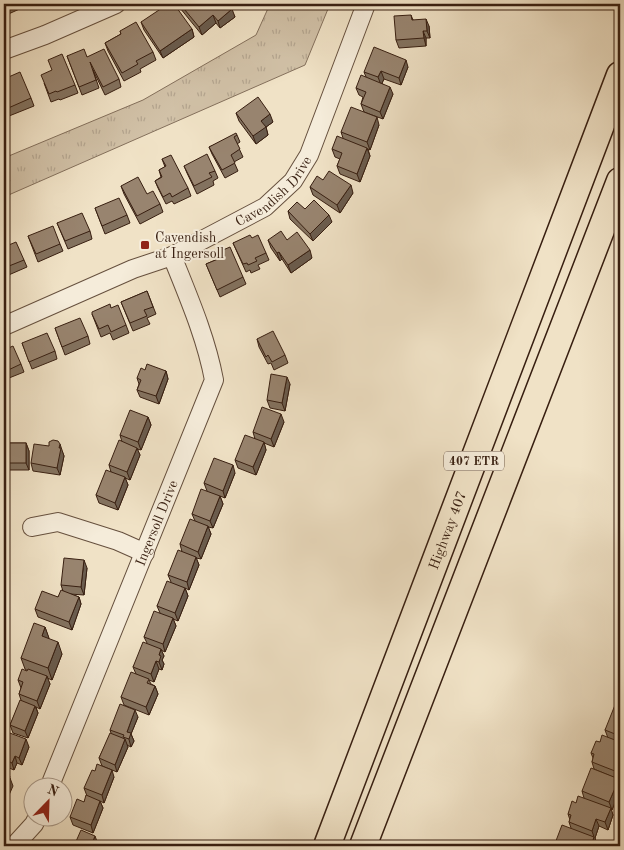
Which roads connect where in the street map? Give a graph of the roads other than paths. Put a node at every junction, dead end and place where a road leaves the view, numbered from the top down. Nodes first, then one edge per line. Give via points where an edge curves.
1 (116, 4) edge
2 (366, 4) edge
3 (4, 50) edge
4 (620, 75) edge
5 (620, 181) edge
6 (172, 256) junction
7 (4, 326) edge
8 (32, 527) dead end
9 (145, 553) junction
10 (53, 778) edge
11 (32, 828) edge
12 (14, 846) edge
13 (327, 846) edge
14 (363, 846) edge

1 - 3 street
2 - 6 street, Cavendish Drive via 309,155 293,180 265,207
4 - 13 highway, Highway 407 / 407 ETR
5 - 14 highway, 407 ETR
6 - 7 street, Cavendish Drive via 133,269
6 - 9 street, Ingersoll Drive via 214,380
8 - 9 street via 58,522
9 - 10 street, Ingersoll Drive
11 - 12 street

